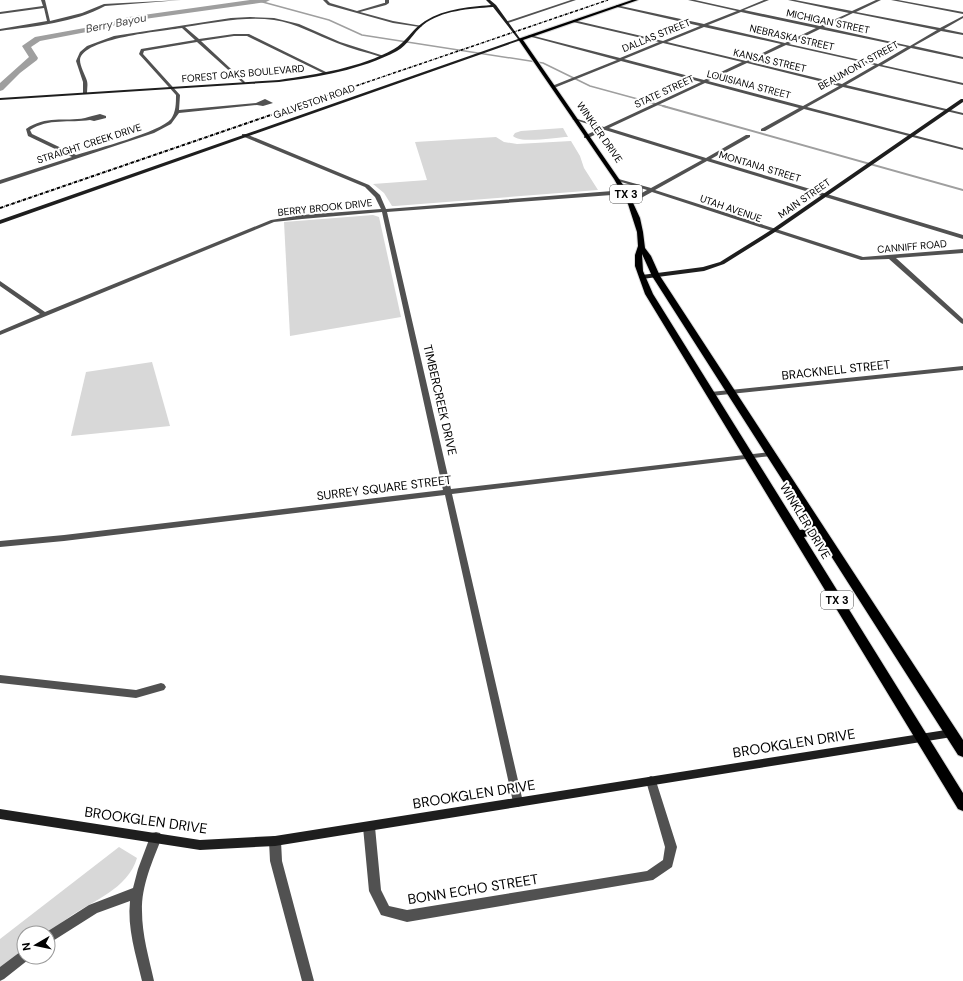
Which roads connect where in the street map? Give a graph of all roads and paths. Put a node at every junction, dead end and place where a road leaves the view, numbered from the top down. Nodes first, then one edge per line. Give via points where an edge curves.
1 (43, 0) edge
2 (104, 0) edge
3 (178, 0) edge
4 (325, 0) edge
5 (387, 0) edge
6 (488, 0) edge
7 (574, 0) edge
8 (636, 0) edge
9 (690, 0) edge
10 (767, 0) edge
11 (790, 0) edge
12 (879, 0) edge
13 (892, 0) edge
14 (104, 5) junction
15 (495, 6) junction
16 (617, 6) junction
17 (45, 7) junction
18 (740, 11) junction
19 (358, 12) junction
20 (852, 12) junction
21 (0, 13) edge
22 (963, 13) edge
23 (963, 18) edge
24 (574, 21) junction
25 (49, 22) junction
26 (508, 22) junction
27 (182, 26) junction
28 (420, 26) junction
29 (704, 26) junction
30 (820, 28) junction
31 (0, 30) edge
32 (941, 30) junction
33 (963, 34) edge
34 (530, 36) junction
35 (520, 39) junction
36 (196, 40) junction
37 (663, 42) junction
38 (785, 44) junction
39 (910, 47) junction
40 (382, 56) junction
41 (963, 58) edge
42 (621, 59) junction
43 (746, 62) junction
44 (877, 65) junction
45 (326, 73) junction
46 (705, 81) junction
47 (244, 83) junction
48 (963, 84) edge
49 (841, 85) junction
50 (553, 87) junction
51 (172, 88) junction
52 (85, 93) junction
53 (2, 99) edge
54 (963, 100) edge
55 (258, 104) dead end
56 (802, 107) junction
57 (947, 111) junction
58 (177, 112) junction
59 (963, 114) edge
60 (89, 119) dead end
61 (574, 119) junction
62 (605, 128) junction
63 (763, 130) dead end
64 (244, 135) junction
65 (911, 135) junction
66 (748, 136) dead end
67 (586, 137) junction
68 (963, 149) edge
69 (76, 157) junction
70 (707, 159) junction
71 (617, 179) junction
72 (0, 182) edge
73 (650, 190) junction
74 (625, 192) junction
75 (823, 195) junction
76 (630, 202) junction
77 (384, 210) junction
78 (0, 222) edge
79 (773, 231) junction
80 (963, 237) edge
81 (641, 248) junction
82 (963, 251) edge
83 (890, 256) junction
84 (863, 259) joint
85 (656, 276) junction
86 (642, 277) junction
87 (0, 283) edge
88 (44, 314) junction
89 (963, 322) edge
90 (0, 333) edge
91 (963, 368) edge
92 (731, 392) junction
93 (711, 394) junction
94 (771, 454) junction
95 (749, 457) junction
96 (449, 493) junction
97 (821, 530) junction
98 (797, 534) junction
99 (0, 544) edge
100 (0, 679) edge
101 (161, 687) dead end
102 (952, 733) junction
103 (922, 738) junction
104 (963, 751) edge
105 (651, 781) junction
106 (518, 802) junction
107 (963, 805) edge
108 (0, 814) edge
109 (368, 827) junction
110 (156, 837) junction
111 (275, 842) junction
112 (138, 892) junction
113 (56, 933) edge
114 (16, 962) edge
115 (0, 975) edge
116 (148, 981) edge
117 (308, 981) edge

1 - 17 street
2 - 14 street
3 - 14 street
4 - 19 street via 329,4
5 - 19 street via 387,3
6 - 15 street
7 - 26 street
8 - 16 main road, GALVESTON ROAD
9 - 18 street, MICHIGAN STREET
10 - 18 street, DALLAS STREET
11 - 20 street
12 - 20 street, STATE STREET
13 - 22 street
14 - 25 street via 93,11
15 - 26 street
15 - 28 street, FOREST OAKS BOULEVARD via 446,13
16 - 24 main road, GALVESTON ROAD
16 - 29 street, NEBRASKA STREET
17 - 21 street
17 - 25 street
18 - 29 street, DALLAS STREET
18 - 30 street, MICHIGAN STREET
19 - 28 street via 393,22
20 - 30 street, STATE STREET
20 - 32 street
23 - 32 street, BEAUMONT STREET
24 - 34 main road, GALVESTON ROAD
24 - 37 street, KANSAS STREET
25 - 31 street
26 - 35 street
27 - 36 street
27 - 40 street via 231,19 274,19 298,25 334,41
27 - 52 street via 129,34 88,47 81,53 78,61 85,82
28 - 40 street, FOREST OAKS BOULEVARD via 402,45
29 - 37 street, DALLAS STREET
29 - 38 street, NEBRASKA STREET
30 - 38 street, STATE STREET
30 - 39 street, MICHIGAN STREET
32 - 33 street
32 - 39 street, BEAUMONT STREET
34 - 35 main road, GALVESTON ROAD
34 - 42 street, LOUISIANA STREET
35 - 50 main road, WINKLER DRIVE / TX 3
35 - 64 street, GALVESTON ROAD
36 - 45 street via 248,35
36 - 47 street
36 - 51 street via 142,50 141,54
37 - 42 street, DALLAS STREET
37 - 43 street, KANSAS STREET
38 - 43 street, STATE STREET
38 - 44 street, NEBRASKA STREET
39 - 41 street, MICHIGAN STREET
39 - 44 street, BEAUMONT STREET
40 - 45 street, FOREST OAKS BOULEVARD
42 - 46 street, LOUISIANA STREET
42 - 50 street, DALLAS STREET
43 - 46 street, STATE STREET
43 - 49 street, KANSAS STREET
44 - 48 street, NEBRASKA STREET
44 - 49 street, BEAUMONT STREET
45 - 47 street, FOREST OAKS BOULEVARD via 294,79
46 - 56 street, LOUISIANA STREET
46 - 62 street, STATE STREET
47 - 51 street, FOREST OAKS BOULEVARD
49 - 56 street, BEAUMONT STREET
49 - 57 street, KANSAS STREET
50 - 61 main road, WINKLER DRIVE / TX 3
51 - 52 street, FOREST OAKS BOULEVARD
51 - 58 street via 178,95
52 - 53 street, FOREST OAKS BOULEVARD
54 - 57 street, MAIN STREET
55 - 58 street
56 - 63 street, BEAUMONT STREET
56 - 65 street, LOUISIANA STREET
57 - 59 street, KANSAS STREET
57 - 65 street, MAIN STREET
58 - 69 street, STRAIGHT CREEK DRIVE via 172,122 160,129
60 - 69 street via 41,124 28,130 30,135
61 - 62 street, MONTANA STREET
61 - 67 main road, WINKLER DRIVE / TX 3
62 - 67 street, STATE STREET
62 - 70 street, MONTANA STREET
64 - 77 street, TIMBERCREEK DRIVE via 367,186 376,192
64 - 78 street, GALVESTON ROAD
65 - 68 street, LOUISIANA STREET
65 - 75 street, MAIN STREET
66 - 70 street
67 - 71 main road, WINKLER DRIVE / TX 3
69 - 72 street, STRAIGHT CREEK DRIVE
70 - 73 street
70 - 75 street, MONTANA STREET
71 - 73 street, UTAH AVENUE
71 - 74 main road, WINKLER DRIVE / TX 3
73 - 76 street
73 - 79 street, UTAH AVENUE
74 - 76 main road, WINKLER DRIVE / TX 3
74 - 77 street, BERRY BROOK DRIVE
75 - 79 street, MAIN STREET
75 - 80 street, MONTANA STREET
76 - 81 main road, WINKLER DRIVE / TX 3 via 636,214
77 - 88 street, BERRY BROOK DRIVE via 302,217 261,225
77 - 96 street, TIMBERCREEK DRIVE
79 - 84 street, UTAH AVENUE
79 - 85 street, MAIN STREET via 722,263
81 - 85 main road, WINKLER DRIVE / TX 3
81 - 86 main road, WINKLER DRIVE / TX 3 via 638,256
82 - 83 street, CANNIFF ROAD
83 - 84 street, CANNIFF ROAD
83 - 89 street
85 - 86 street, MAIN STREET
85 - 92 main road, WINKLER DRIVE / TX 3
86 - 93 main road, WINKLER DRIVE / TX 3 via 649,294
87 - 88 street
88 - 90 street, BERRY BROOK DRIVE
91 - 92 street, BRACKNELL STREET
92 - 93 street, BRACKNELL STREET
92 - 94 main road, WINKLER DRIVE / TX 3
93 - 95 main road, WINKLER DRIVE / TX 3
94 - 95 street, SURREY SQUARE STREET
94 - 97 main road, WINKLER DRIVE / TX 3
95 - 96 street, SURREY SQUARE STREET
95 - 98 main road, WINKLER DRIVE / TX 3
96 - 99 street, SURREY SQUARE STREET
96 - 106 street, TIMBERCREEK DRIVE
97 - 98 main road
97 - 102 main road, WINKLER DRIVE / TX 3
98 - 103 main road, WINKLER DRIVE / TX 3
100 - 101 street via 136,694
102 - 103 street, BROOKGLEN DRIVE
102 - 104 main road, WINKLER DRIVE / TX 3
103 - 105 street, BROOKGLEN DRIVE
103 - 107 main road, WINKLER DRIVE / TX 3
105 - 106 street, BROOKGLEN DRIVE
105 - 109 street, BONN ECHO STREET via 671,847 668,863 650,875 407,916 385,911 375,891
106 - 109 street, BROOKGLEN DRIVE
108 - 110 street, BROOKGLEN DRIVE
109 - 111 street, BROOKGLEN DRIVE
110 - 111 street, BROOKGLEN DRIVE via 200,845
110 - 112 street
111 - 117 street via 276,861
112 - 113 street via 93,909
112 - 116 street via 135,903 136,916
114 - 115 street

